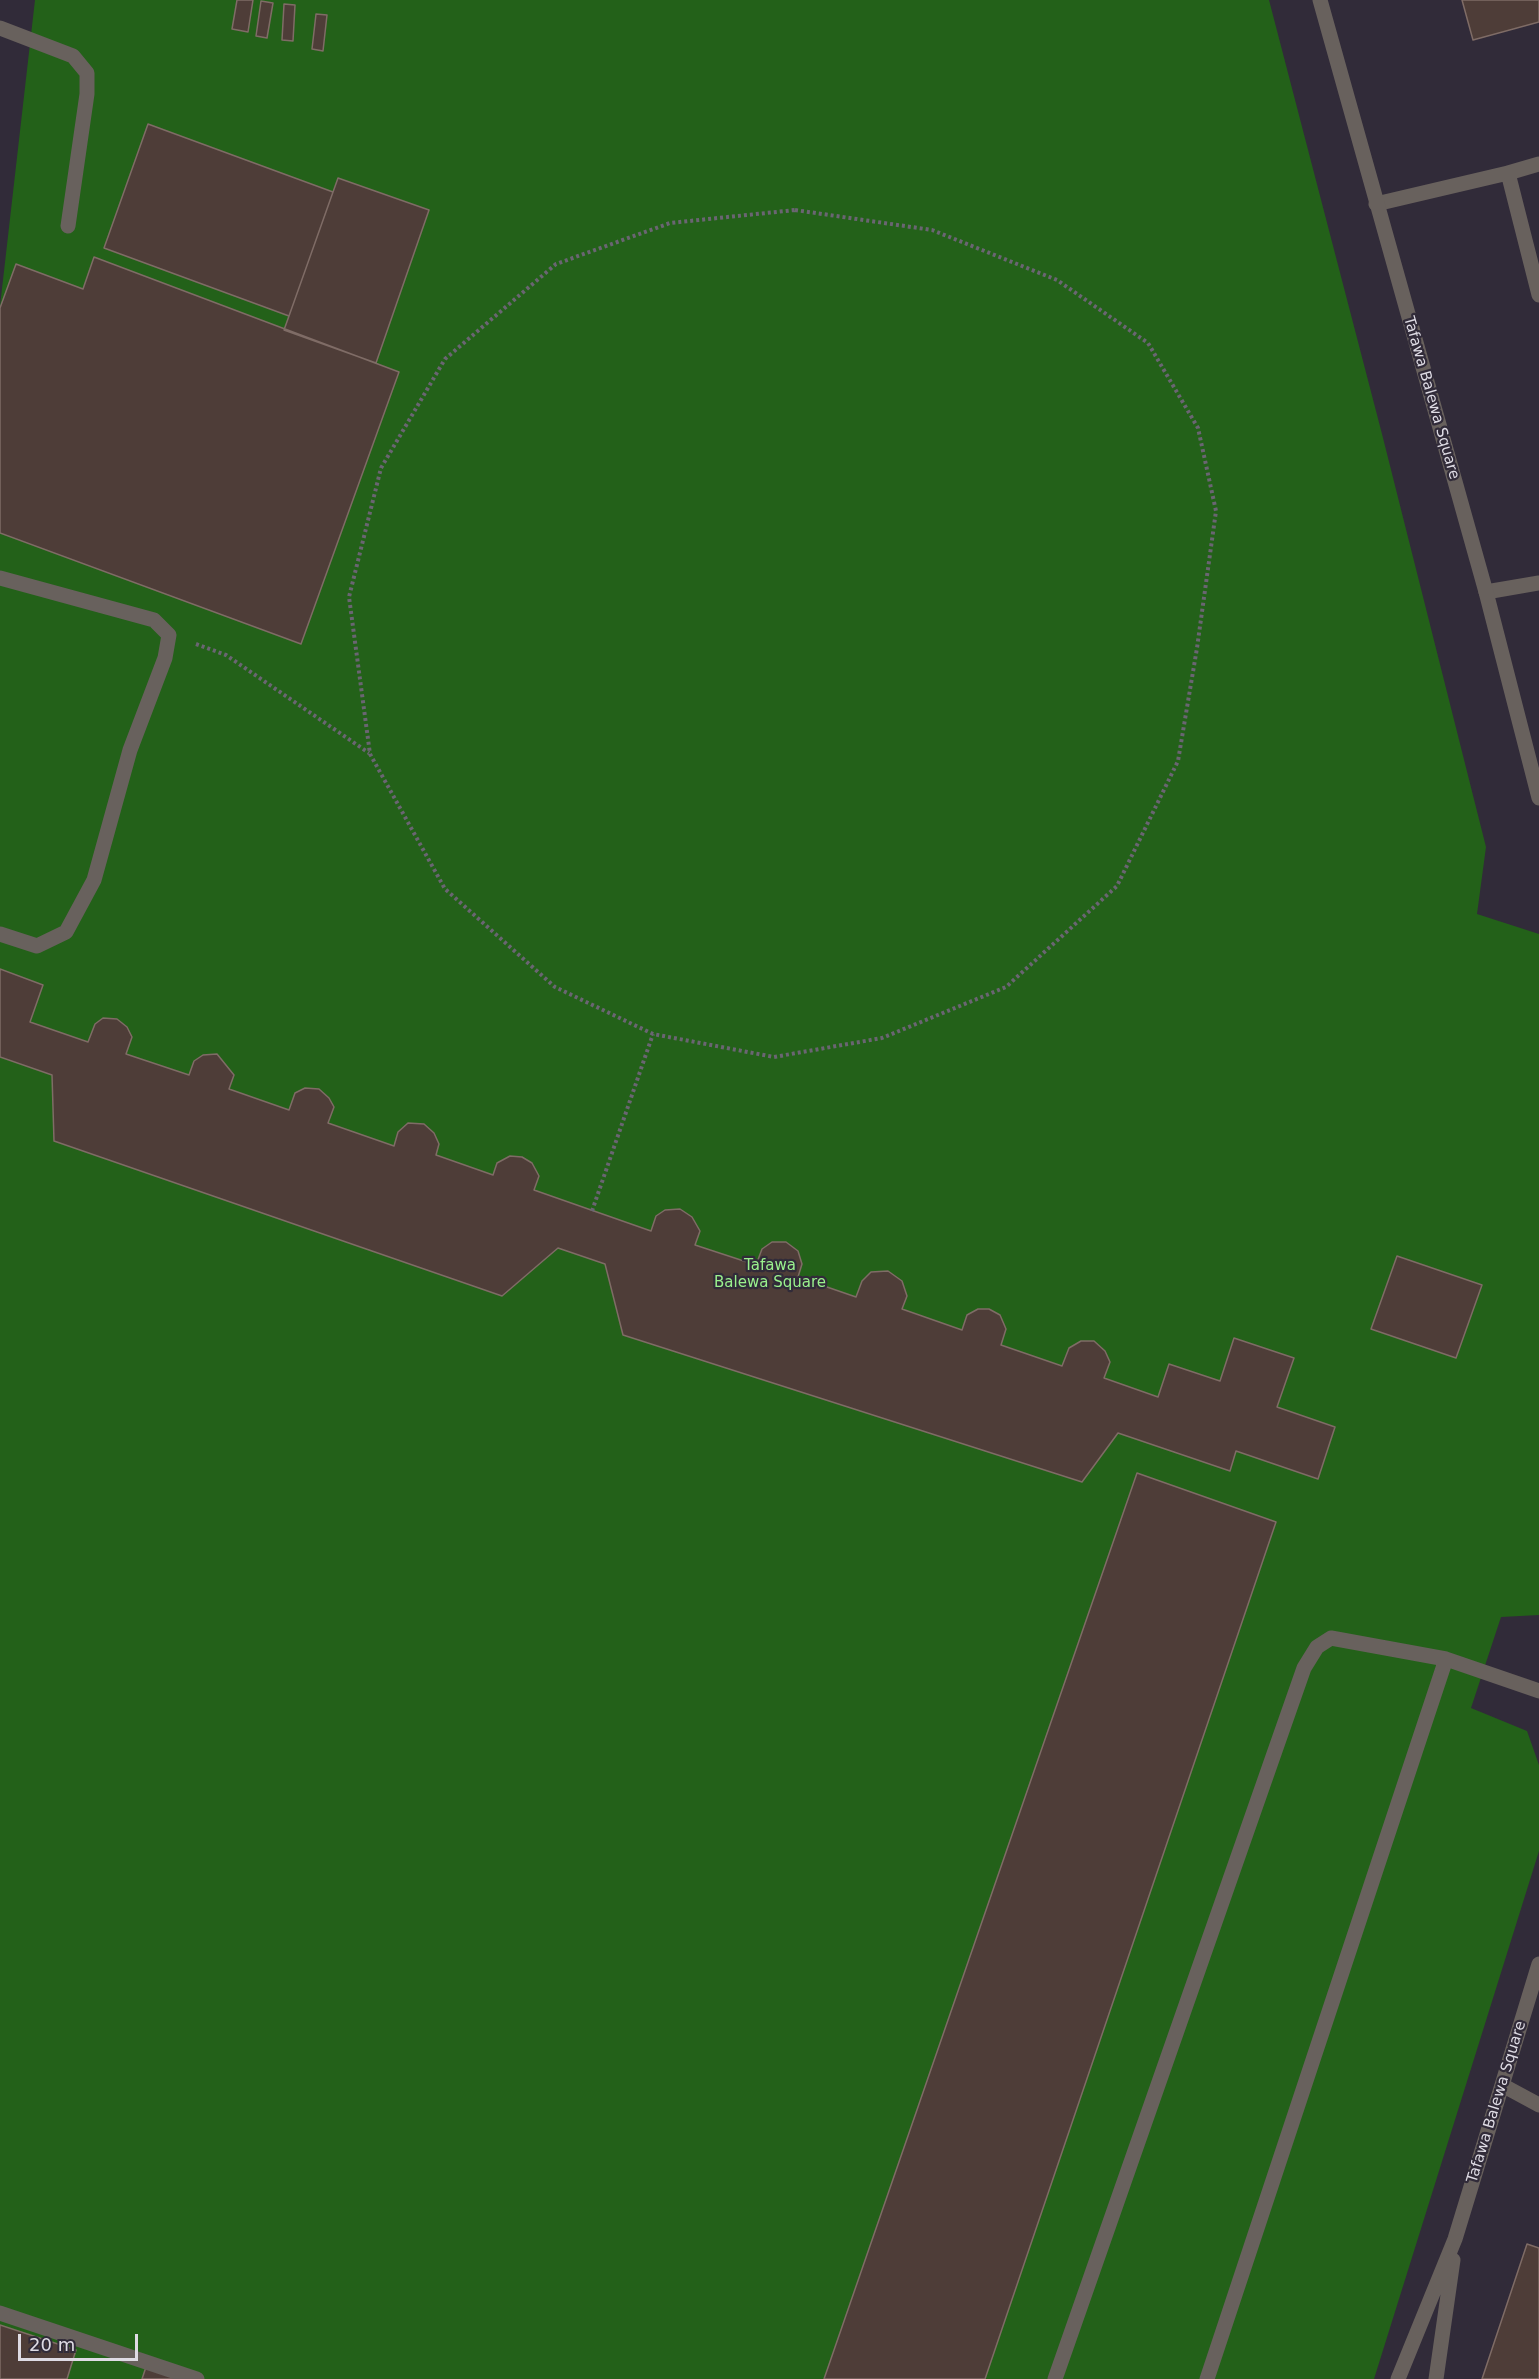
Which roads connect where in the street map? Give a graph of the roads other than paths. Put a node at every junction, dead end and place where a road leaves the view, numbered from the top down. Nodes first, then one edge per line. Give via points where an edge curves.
1 (1320, 0) edge
2 (0, 28) edge
3 (1539, 164) edge
4 (1508, 173) junction
5 (1376, 204) junction
6 (68, 226) dead end
7 (1539, 296) edge
8 (0, 578) edge
9 (1539, 583) edge
10 (1486, 592) junction
11 (1539, 798) edge
12 (0, 934) edge
13 (1446, 1659) junction
14 (1539, 1691) edge
15 (1539, 1964) edge
16 (1502, 2085) junction
17 (1539, 2105) edge
18 (1455, 2239) junction
19 (0, 2313) edge
20 (197, 2379) edge
21 (1055, 2379) edge
22 (1207, 2379) edge
23 (1398, 2379) edge
24 (1436, 2379) edge

1 - 5 street, Tafawa Balewa Square
2 - 6 street via 73,56 87,73
3 - 4 street
4 - 5 street
4 - 7 street
5 - 10 street, Tafawa Balewa Square
8 - 12 street via 154,620 169,635 165,658 130,750 94,880 66,932 38,946
9 - 10 street
10 - 11 street, Tafawa Balewa Square
13 - 14 street
13 - 21 street via 1331,1638 1317,1647 1304,1668
13 - 22 street
15 - 16 street, Tafawa Balewa Square
16 - 17 street
16 - 18 street, Tafawa Balewa Square
18 - 23 street, Tafawa Balewa Square
18 - 24 street, Tafawa Balewa Square
19 - 20 street

